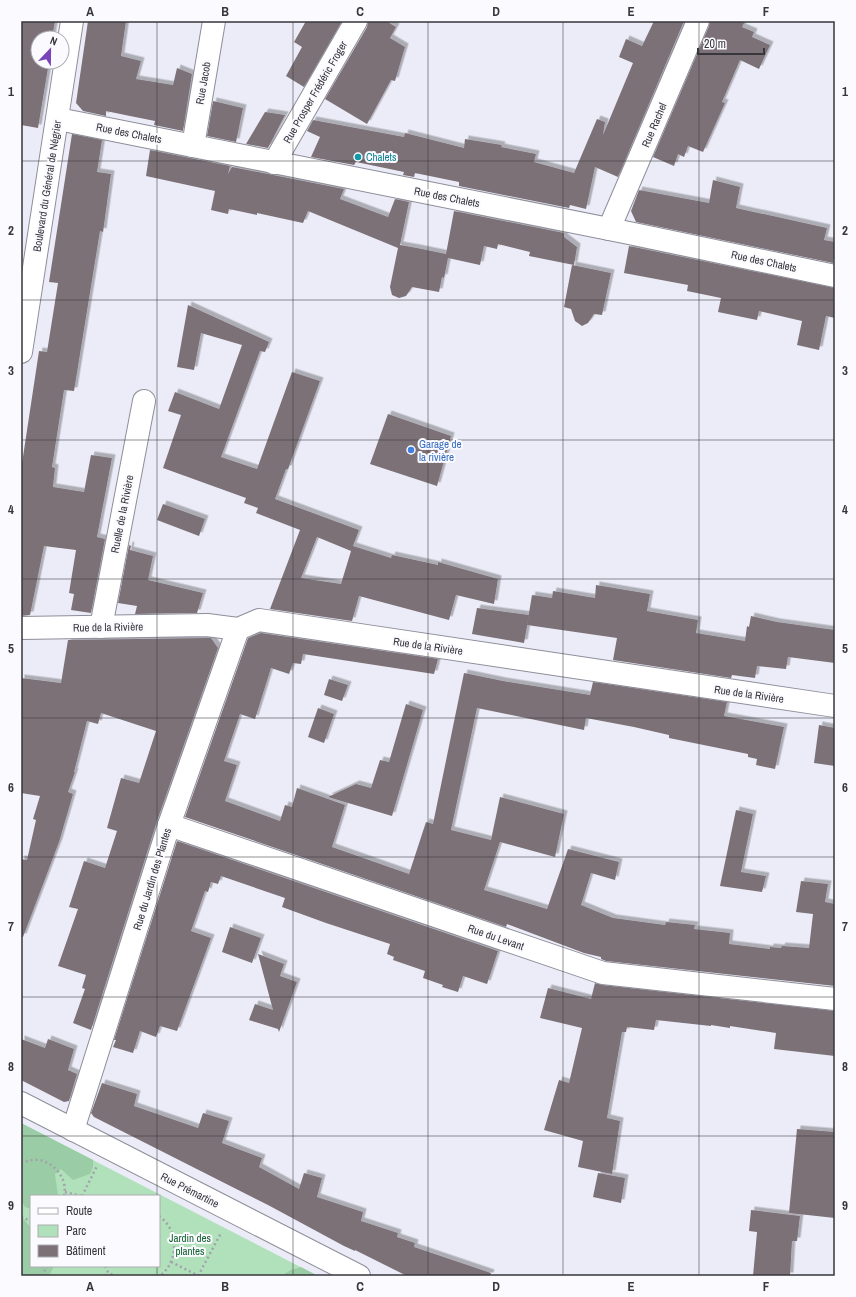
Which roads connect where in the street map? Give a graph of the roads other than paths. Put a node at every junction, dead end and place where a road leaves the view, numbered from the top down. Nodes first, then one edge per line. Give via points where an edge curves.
1 (72, 21) edge
2 (214, 21) edge
3 (356, 21) edge
4 (698, 21) edge
5 (58, 118) junction
6 (193, 146) junction
7 (274, 163) junction
8 (610, 229) junction
9 (835, 276) edge
10 (21, 352) edge
11 (144, 401) dead end
12 (101, 627) junction
13 (21, 628) edge
14 (238, 629) junction
15 (835, 706) edge
16 (169, 826) junction
17 (835, 999) edge
18 (21, 1103) edge
19 (73, 1130) junction
20 (359, 1276) edge

1 - 5 street, Boulevard du Général de Négrier
2 - 6 street, Rue Jacob
3 - 7 street, Rue Prosper Frédéric Froger
4 - 8 street, Rue Rachel
5 - 6 street, Rue des Chalets
5 - 10 street, Boulevard du Général de Négrier
6 - 7 street, Rue des Chalets
7 - 8 street, Rue des Chalets
8 - 9 street, Rue des Chalets
11 - 12 street, Ruelle de la Rivière
12 - 13 street, Rue de la Rivière
12 - 14 street, Rue de la Rivière via 207,625
14 - 15 street, Rue de la Rivière via 259,620
14 - 16 street, Rue du Jardin des Plantes
16 - 17 street, Rue du Levant via 603,974
16 - 19 street, Rue du Jardin des Plantes
18 - 19 street, Rue Prémartine
19 - 20 street, Rue Prémartine

